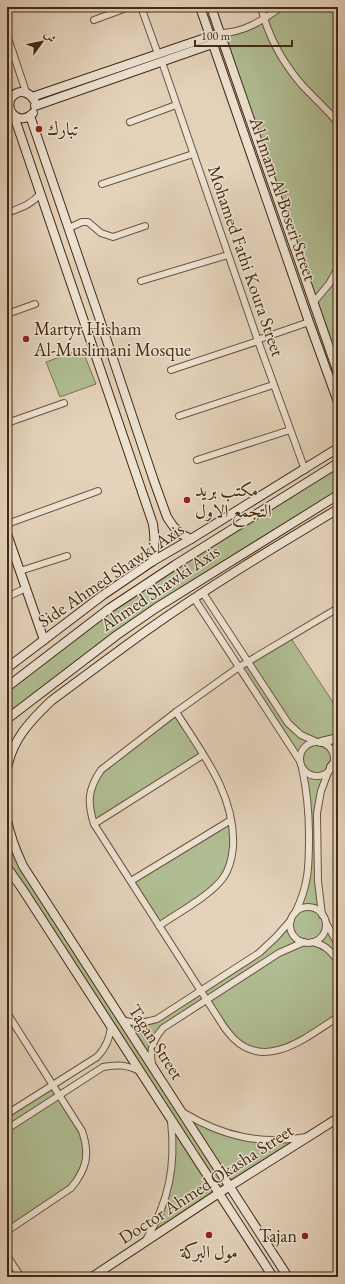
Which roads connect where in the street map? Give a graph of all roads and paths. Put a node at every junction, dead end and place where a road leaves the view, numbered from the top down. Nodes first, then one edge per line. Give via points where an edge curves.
1 (129, 7) edge
2 (141, 7) edge
3 (200, 7) edge
4 (211, 7) edge
5 (261, 7) edge
6 (281, 7) edge
7 (264, 19) junction
8 (94, 20) dead end
9 (7, 35) edge
10 (222, 37) junction
11 (211, 40) junction
12 (158, 54) junction
13 (162, 62) junction
14 (7, 86) edge
15 (29, 95) junction
16 (9, 100) edge
17 (176, 104) junction
18 (35, 106) junction
19 (11, 115) edge
20 (30, 116) junction
21 (130, 122) dead end
22 (338, 123) edge
23 (193, 154) junction
24 (52, 179) junction
25 (102, 184) dead end
26 (37, 185) junction
27 (40, 194) junction
28 (7, 213) edge
29 (145, 226) dead end
30 (69, 228) junction
31 (228, 255) junction
32 (338, 268) edge
33 (141, 281) dead end
34 (313, 303) junction
35 (35, 304) dead end
36 (7, 314) edge
37 (309, 322) junction
38 (257, 340) junction
39 (171, 370) dead end
40 (338, 373) edge
41 (273, 385) junction
42 (338, 402) edge
43 (64, 403) dead end
44 (179, 416) dead end
45 (7, 423) edge
46 (290, 430) junction
47 (338, 448) edge
48 (197, 460) dead end
49 (338, 463) edge
50 (305, 470) junction
51 (154, 481) junction
52 (140, 486) junction
53 (98, 491) dead end
54 (338, 495) edge
55 (338, 509) edge
56 (218, 523) junction
57 (7, 524) edge
58 (7, 534) edge
59 (225, 534) junction
60 (266, 538) junction
61 (191, 539) junction
62 (273, 549) junction
63 (67, 556) dead end
64 (153, 561) junction
65 (20, 571) junction
66 (26, 588) junction
67 (203, 593) junction
68 (7, 597) edge
69 (194, 598) junction
70 (338, 608) edge
71 (44, 640) junction
72 (248, 662) junction
73 (239, 667) junction
74 (7, 668) edge
75 (7, 687) edge
76 (176, 712) junction
77 (7, 719) edge
78 (338, 738) edge
79 (319, 742) junction
80 (203, 755) junction
81 (338, 759) edge
82 (300, 761) junction
83 (302, 768) junction
84 (7, 769) edge
85 (330, 769) junction
86 (7, 820) edge
87 (232, 820) junction
88 (94, 824) junction
89 (7, 867) edge
90 (131, 881) junction
91 (34, 883) junction
92 (24, 890) junction
93 (295, 912) junction
94 (324, 918) junction
95 (291, 920) junction
96 (159, 926) junction
97 (304, 942) junction
98 (313, 942) junction
99 (338, 944) edge
100 (338, 961) edge
101 (201, 990) junction
102 (207, 1000) junction
103 (7, 1013) edge
104 (338, 1017) edge
105 (122, 1020) junction
106 (9, 1022) edge
107 (111, 1026) junction
108 (152, 1066) junction
109 (141, 1072) junction
110 (52, 1085) junction
111 (59, 1096) junction
112 (172, 1096) junction
113 (161, 1104) junction
114 (182, 1112) junction
115 (7, 1114) edge
116 (338, 1118) edge
117 (171, 1119) junction
118 (7, 1129) edge
119 (310, 1136) junction
120 (230, 1187) junction
121 (219, 1193) junction
122 (7, 1231) edge
123 (144, 1242) junction
124 (7, 1256) edge
125 (21, 1277) edge
126 (92, 1277) edge
127 (273, 1277) edge
128 (288, 1277) edge

1 - 8 street
2 - 12 street
3 - 11 street, Al Imam Al Boseri Street
4 - 10 street, Al Imam Al Boseri Street
5 - 7 street
6 - 7 street
7 - 10 street
7 - 22 street via 287,66
9 - 15 street
10 - 11 street
10 - 34 street, Al Imam Al Boseri Street
11 - 12 street
11 - 13 street
11 - 37 street, Al Imam Al Boseri Street
12 - 15 street
13 - 17 street, Mohamed Fathi Koura Street
13 - 18 street
14 - 16 street
15 - 16 street via 16,93
15 - 18 street
16 - 19 street
17 - 21 street
17 - 23 street, Mohamed Fathi Koura Street
18 - 20 street
19 - 20 street via 23,119
19 - 26 street
20 - 24 street
23 - 25 street
23 - 31 street, Mohamed Fathi Koura Street
24 - 26 street
24 - 30 street
26 - 27 street
27 - 28 street via 28,205
27 - 52 street
29 - 30 street via 113,237 101,233 88,222
30 - 51 street
31 - 33 street
31 - 38 street, Mohamed Fathi Koura Street
32 - 34 street
34 - 40 street, Al Imam Al Boseri Street
35 - 36 street
37 - 38 street
37 - 42 street, Al Imam Al Boseri Street
38 - 39 street
38 - 41 street, Mohamed Fathi Koura Street
41 - 44 street
41 - 46 street, Mohamed Fathi Koura Street
43 - 45 street
46 - 48 street
46 - 50 street, Mohamed Fathi Koura Street
47 - 50 street, Side Ahmed Shawki Axis
49 - 59 street, Ahmed Shawki Axis
50 - 56 street, Side Ahmed Shawki Axis
51 - 52 street
51 - 61 street via 167,517 181,534
52 - 64 street via 153,524
53 - 57 street
54 - 60 street, Ahmed Shawki Axis
55 - 62 street
56 - 59 street
56 - 61 street, Side Ahmed Shawki Axis
58 - 65 street
59 - 75 street, Ahmed Shawki Axis via 110,608
60 - 62 street
60 - 77 street, Ahmed Shawki Axis via 125,629
61 - 64 street, Side Ahmed Shawki Axis
62 - 67 street
63 - 65 street
64 - 71 street, Side Ahmed Shawki Axis
65 - 66 street
66 - 68 street
66 - 71 street
67 - 69 street
67 - 72 street
69 - 73 street
69 - 84 street via 37,714 16,742
70 - 72 street
71 - 74 street, Side Ahmed Shawki Axis
72 - 73 street
72 - 79 street via 288,724 301,735
73 - 76 street
73 - 82 street
76 - 80 street
76 - 88 street via 101,770 93,782 89,796 89,810
78 - 79 street
79 - 82 street via 306,745 300,755
79 - 85 street via 331,750 333,762
80 - 87 street via 216,775
80 - 88 street
81 - 85 street
82 - 83 street
83 - 85 street via 307,773 318,776
83 - 93 street via 309,813 309,867 304,891
85 - 94 street via 321,791 317,813 318,881
86 - 91 street, Tagan Street via 15,849
87 - 90 street
87 - 96 street via 233,851 223,878 212,890
88 - 90 street
89 - 92 street, Tagan Street
90 - 96 street
91 - 92 street
91 - 105 street, Tagan Street
92 - 107 street, Tagan Street
93 - 94 street via 309,907 319,911
93 - 95 street
94 - 98 street via 326,925 323,934
94 - 99 street
95 - 97 street via 291,931 298,940
95 - 101 street via 259,953
96 - 101 street
97 - 98 street
97 - 102 street via 279,952
98 - 100 street via 331,951
101 - 102 street
101 - 105 street via 157,1019 136,1023
102 - 104 street via 234,1039 247,1048 262,1052 292,1046
102 - 108 street via 157,1034 151,1049
103 - 106 street
105 - 108 street, Tagan Street
106 - 110 street
107 - 109 street, Tagan Street
107 - 110 street via 109,1039 103,1051
108 - 112 street, Tagan Street
109 - 111 street via 132,1067 113,1065 103,1068
109 - 113 street, Tagan Street
110 - 111 street
110 - 115 street
111 - 118 street
111 - 122 street via 82,1131 87,1155 84,1167 79,1179 71,1188
112 - 113 street
112 - 114 street, Tagan Street
113 - 117 street, Tagan Street
114 - 119 street via 198,1122 234,1136 272,1140
114 - 120 street, Tagan Street
116 - 119 street, Doctor Ahmed Okasha Street
117 - 121 street, Tagan Street
117 - 123 street via 173,1162 170,1183 164,1204
119 - 120 street, Doctor Ahmed Okasha Street
120 - 121 street, Doctor Ahmed Okasha Street
120 - 128 street, Tagan Street
121 - 123 street, Doctor Ahmed Okasha Street
121 - 127 street, Tagan Street
123 - 126 street, Doctor Ahmed Okasha Street
124 - 125 street

